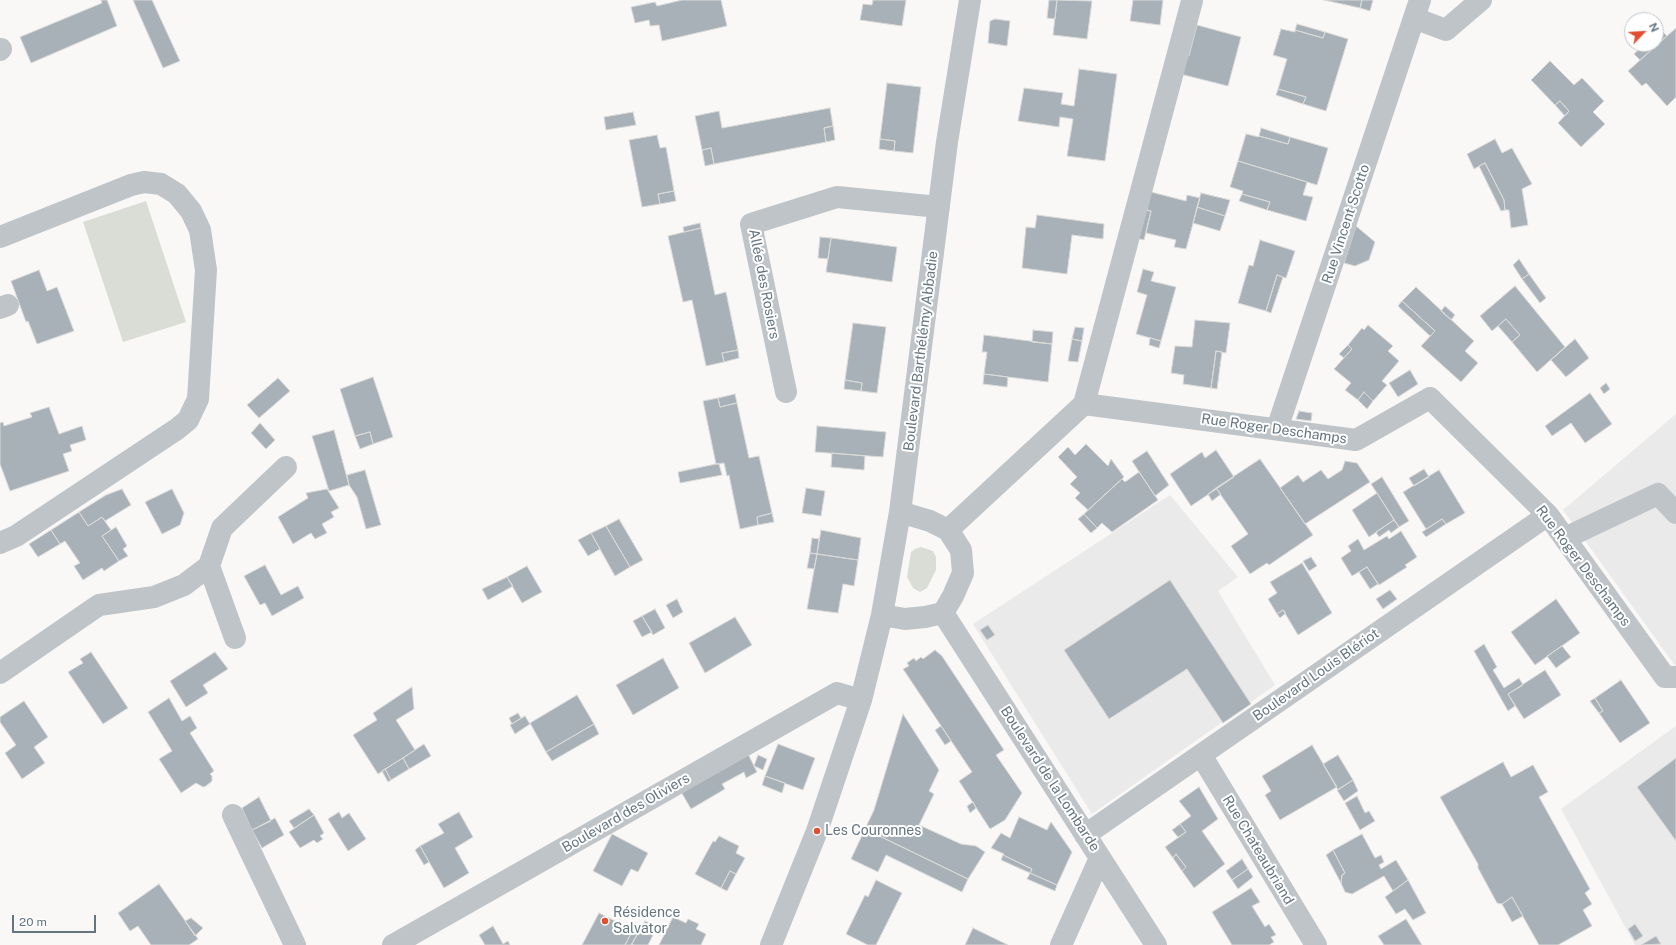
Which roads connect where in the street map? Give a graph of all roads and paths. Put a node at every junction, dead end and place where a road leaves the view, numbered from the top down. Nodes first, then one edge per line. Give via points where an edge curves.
1 (970, 0) edge
2 (1481, 0) edge
3 (1192, 1) edge
4 (1417, 9) edge
5 (939, 207) junction
6 (0, 237) edge
7 (786, 392) dead end
8 (1084, 404) junction
9 (1277, 429) junction
10 (286, 468) dead end
11 (900, 512) junction
12 (1676, 513) edge
13 (1548, 515) junction
14 (948, 530) junction
15 (1565, 538) junction
16 (0, 543) edge
17 (209, 566) junction
18 (943, 613) junction
19 (882, 615) junction
20 (235, 638) dead end
21 (0, 673) edge
22 (1676, 677) edge
23 (862, 700) junction
24 (1201, 755) junction
25 (233, 815) dead end
26 (1085, 835) junction
27 (1100, 858) junction
28 (406, 942) edge
29 (295, 945) edge
30 (771, 945) edge
31 (1060, 945) edge
32 (1156, 945) edge
33 (1316, 945) edge

1 - 5 street, Boulevard Barthélémy Abbadie
2 - 4 street, Rue Vincent Scotto via 1446,30
3 - 8 street
4 - 9 street, Rue Vincent Scotto
5 - 7 street, Allée des Rosiers via 837,197 751,224
5 - 11 street, Boulevard Barthélémy Abbadie
6 - 16 street via 131,185 144,182 161,184 177,194 200,230 206,270 198,399 188,420 16,536
8 - 9 street, Rue Roger Deschamps
8 - 14 street
9 - 13 street, Rue Roger Deschamps via 1356,440 1430,398
10 - 17 street via 222,528
11 - 14 street via 930,521
11 - 19 street, Boulevard Barthélémy Abbadie
12 - 15 street via 1658,494
13 - 15 street, Rue Roger Deschamps
13 - 24 street, Boulevard Louis Blériot
14 - 18 street via 961,550 963,573
15 - 22 street, Rue Roger Deschamps via 1665,677
17 - 20 street
17 - 21 street via 184,585 154,597 99,605
18 - 19 street via 905,619
18 - 26 street, Boulevard de la Lombarde
19 - 23 street, Boulevard Barthélémy Abbadie
23 - 28 street, Boulevard des Oliviers via 837,693
23 - 30 street, Boulevard Barthélémy Abbadie via 817,831
24 - 26 street, Boulevard Louis Blériot
24 - 33 street, Rue Chateaubriand
25 - 29 street
26 - 27 street, Boulevard de la Lombarde
27 - 31 street
27 - 32 street, Boulevard de la Lombarde

